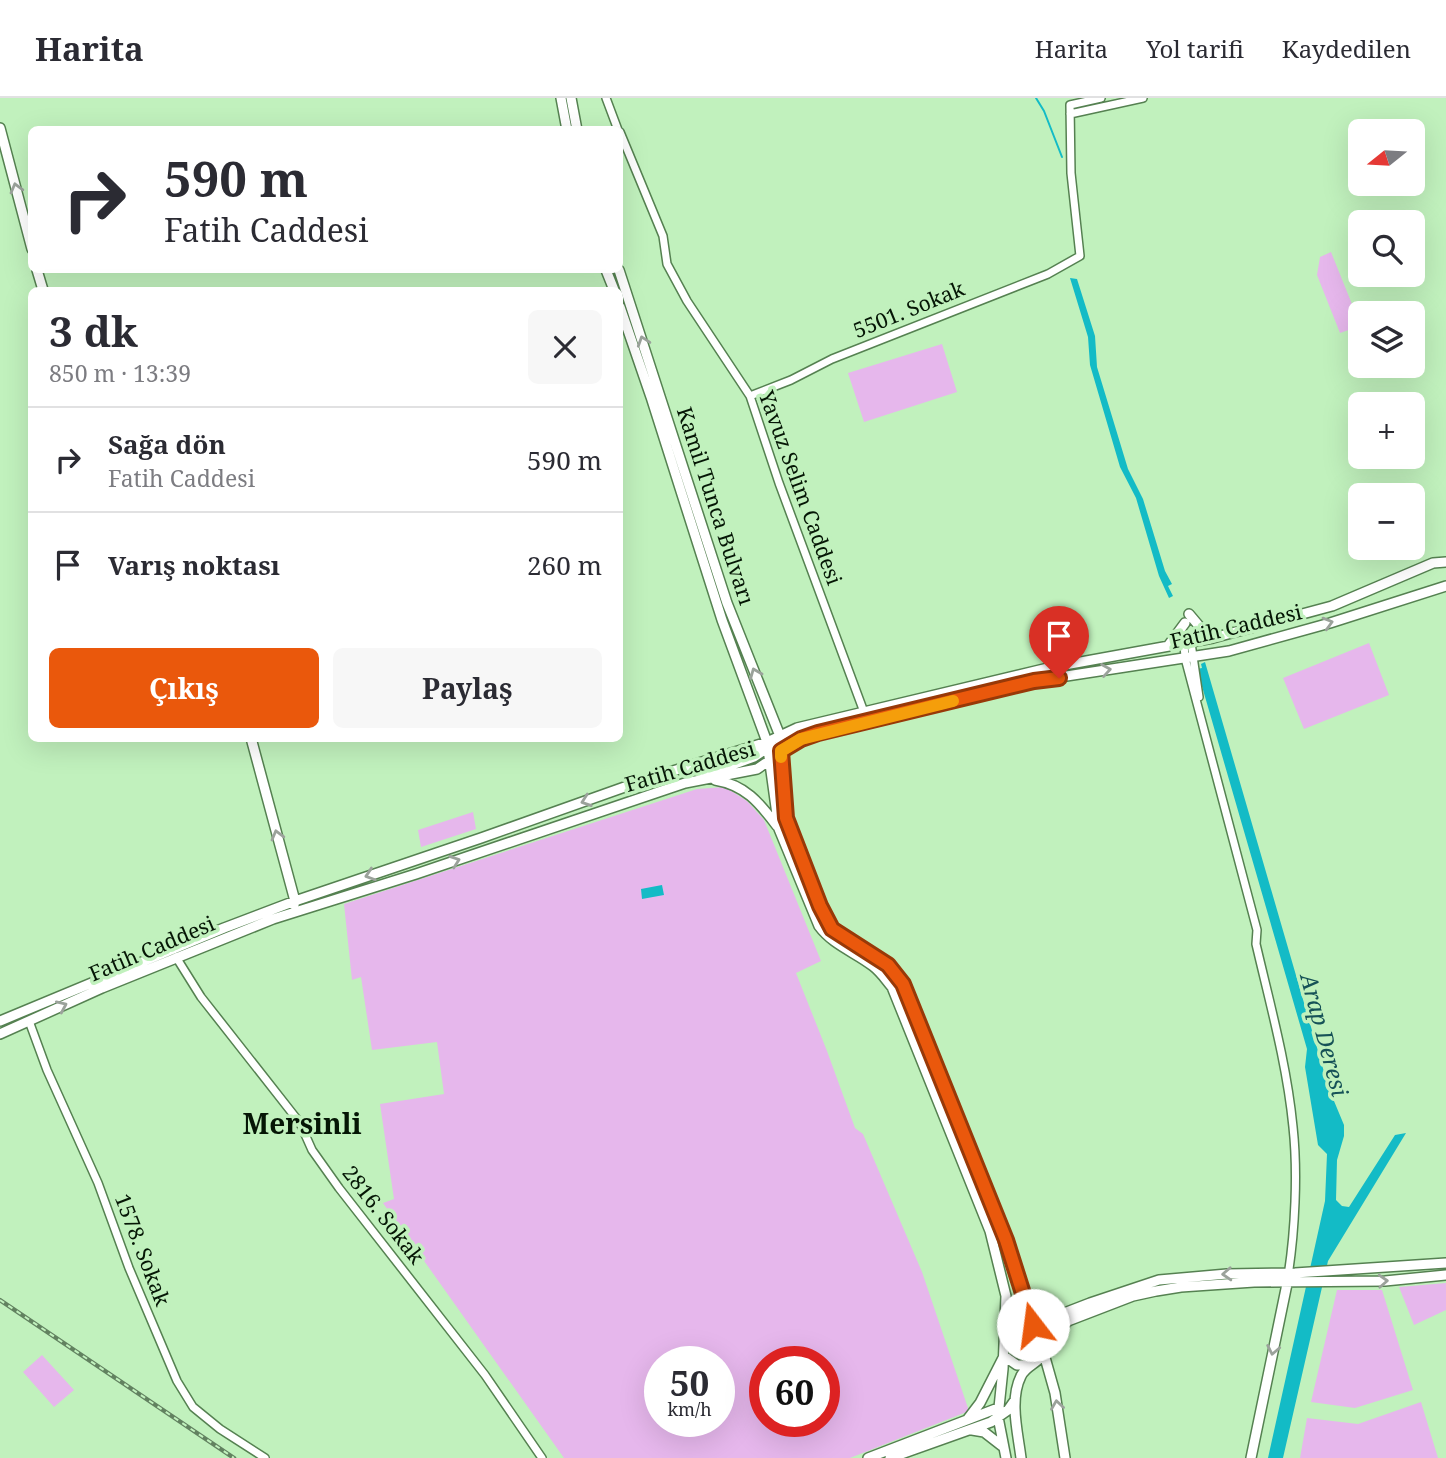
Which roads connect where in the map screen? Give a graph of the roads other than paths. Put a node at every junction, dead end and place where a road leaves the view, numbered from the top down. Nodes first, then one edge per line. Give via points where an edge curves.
1 (561, 98) edge
2 (571, 98) edge
3 (606, 98) edge
4 (1101, 98) edge
5 (1143, 98) edge
6 (1070, 114) junction
7 (566, 126) edge
8 (576, 126) edge
9 (617, 126) edge
10 (0, 128) edge
11 (623, 140) edge
12 (28, 234) edge
13 (620, 273) edge
14 (623, 316) edge
15 (750, 396) junction
16 (1446, 562) edge
17 (1446, 586) edge
18 (1213, 638) junction
19 (1187, 643) junction
20 (1168, 646) junction
21 (1188, 658) junction
22 (864, 712) junction
23 (252, 742) edge
24 (773, 745) junction
25 (769, 762) junction
26 (685, 783) junction
27 (779, 829) junction
28 (295, 901) junction
29 (273, 919) junction
30 (176, 957) junction
31 (0, 1021) edge
32 (29, 1021) junction
33 (0, 1034) edge
34 (1446, 1263) edge
35 (1446, 1275) edge
36 (1291, 1278) junction
37 (1033, 1325) junction
38 (1004, 1333) junction
39 (1045, 1349) junction
40 (1004, 1356) junction
41 (1033, 1365) junction
42 (1015, 1400) junction
43 (998, 1412) junction
44 (967, 1425) junction
45 (1006, 1454) edge
46 (265, 1458) edge
47 (542, 1458) edge
48 (868, 1458) edge
49 (890, 1458) edge
50 (1021, 1458) edge
51 (1065, 1458) edge
52 (1251, 1458) edge

1 - 7 main road
2 - 8 main road
3 - 9 street, Yavuz Selim Caddesi
4 - 6 street via 1070,104
5 - 6 street
6 - 15 street, 5501. Sokak via 1080,256 1048,274
12 -> 10 main road
11 - 15 street, Yavuz Selim Caddesi via 662,231 667,264
24 -> 13 main road, Kamil Tunca Bulvarı
14 - 24 main road, Kamil Tunca Bulvarı via 722,620
15 - 22 street, Yavuz Selim Caddesi
16 - 18 main road via 1433,563 1332,606
21 -> 17 main road, Fatih Caddesi via 1330,623
18 - 19 main road
18 - 20 main road via 1187,619
19 - 20 main road
19 - 21 street
20 - 22 main road via 1048,668
24 -> 21 main road, Fatih Caddesi via 1034,681
21 - 36 street via 1257,930 1256,944 1284,1065 1294,1147
22 - 24 main road via 818,722
28 -> 23 main road
24 - 25 main road
24 - 26 main road
24 -> 28 main road, Fatih Caddesi via 650,778
24 - 37 main road via 786,818 820,906 832,929 888,965 903,984 1006,1240
25 - 26 main road, Fatih Caddesi via 757,769
25 - 27 main road
26 - 27 main road via 711,779 746,791
29 -> 26 main road, Fatih Caddesi
27 - 38 main road via 819,926 875,967 892,988 990,1231 1006,1296
28 - 29 main road via 291,910
28 - 31 main road, Fatih Caddesi
29 - 30 main road, Fatih Caddesi
32 -> 30 main road, Fatih Caddesi
30 - 47 street, 2816. Sokak via 201,997 300,1123 312,1150 339,1188 492,1385
32 - 33 main road, Fatih Caddesi
32 - 46 street, 1578. Sokak via 177,1381 193,1407
34 - 36 main road via 1324,1271
36 -> 35 main road via 1385,1281
36 -> 37 main road via 1227,1274 1159,1280
36 - 39 main road via 1181,1287 1133,1296 1068,1321
36 -> 52 main road
37 - 38 main road via 1020,1322
37 - 39 main road via 1039,1329
38 - 40 main road
39 - 41 main road
51 -> 39 main road
40 - 41 main road via 1017,1365
40 - 43 main road
40 - 44 main road
41 - 42 main road via 1021,1376
42 - 43 main road via 1009,1410
42 - 50 main road
43 - 44 main road
43 - 45 main road
44 - 45 main road via 998,1441
44 - 48 main road
44 - 49 main road

